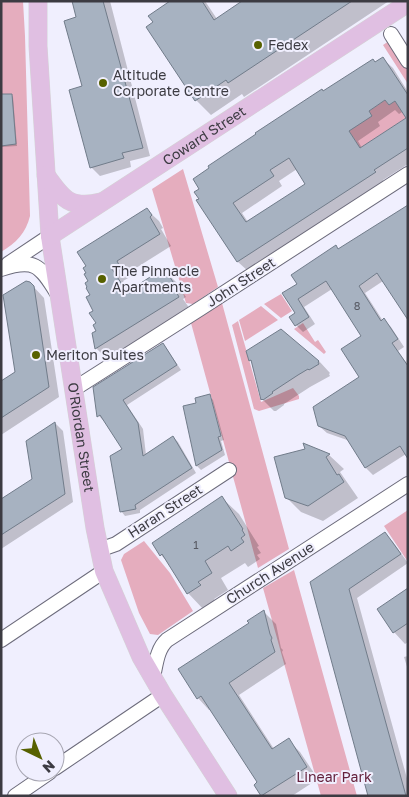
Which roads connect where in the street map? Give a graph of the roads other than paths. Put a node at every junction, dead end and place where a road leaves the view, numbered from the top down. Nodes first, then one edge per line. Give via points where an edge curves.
1 (28, 1) edge
2 (38, 1) edge
3 (408, 4) edge
4 (391, 34) dead end
5 (38, 46) junction
6 (408, 61) edge
7 (408, 174) edge
8 (46, 175) junction
9 (106, 201) junction
10 (50, 236) junction
11 (1, 269) edge
12 (59, 296) junction
13 (74, 389) junction
14 (229, 470) dead end
15 (408, 484) edge
16 (99, 550) junction
17 (104, 571) junction
18 (1, 640) edge
19 (153, 677) junction
20 (163, 695) junction
21 (65, 761) edge
22 (35, 782) edge
23 (15, 796) edge
24 (228, 796) edge

1 - 5 main road, O'Riordan Street
2 - 5 main road, O'Riordan Street
3 - 9 main road, Coward Street
4 - 6 street
5 - 8 main road, O'Riordan Street
7 - 13 street, John Street
8 - 9 main road via 62,196 73,203 87,205
8 - 10 main road, O'Riordan Street
9 - 10 main road, Coward Street
10 - 11 street, Coward Street
10 - 12 main road, O'Riordan Street
11 - 12 street via 16,265 33,266 44,274
12 - 13 main road, O'Riordan Street
13 - 16 main road, O'Riordan Street
14 - 16 street, Haran Street via 116,544
15 - 19 street, Church Avenue via 163,643
16 - 17 main road, O'Riordan Street
17 - 18 street
17 - 19 main road, O'Riordan Street via 141,657
19 - 20 main road, O'Riordan Street
20 - 21 street
20 - 24 main road, O'Riordan Street
22 - 23 street

